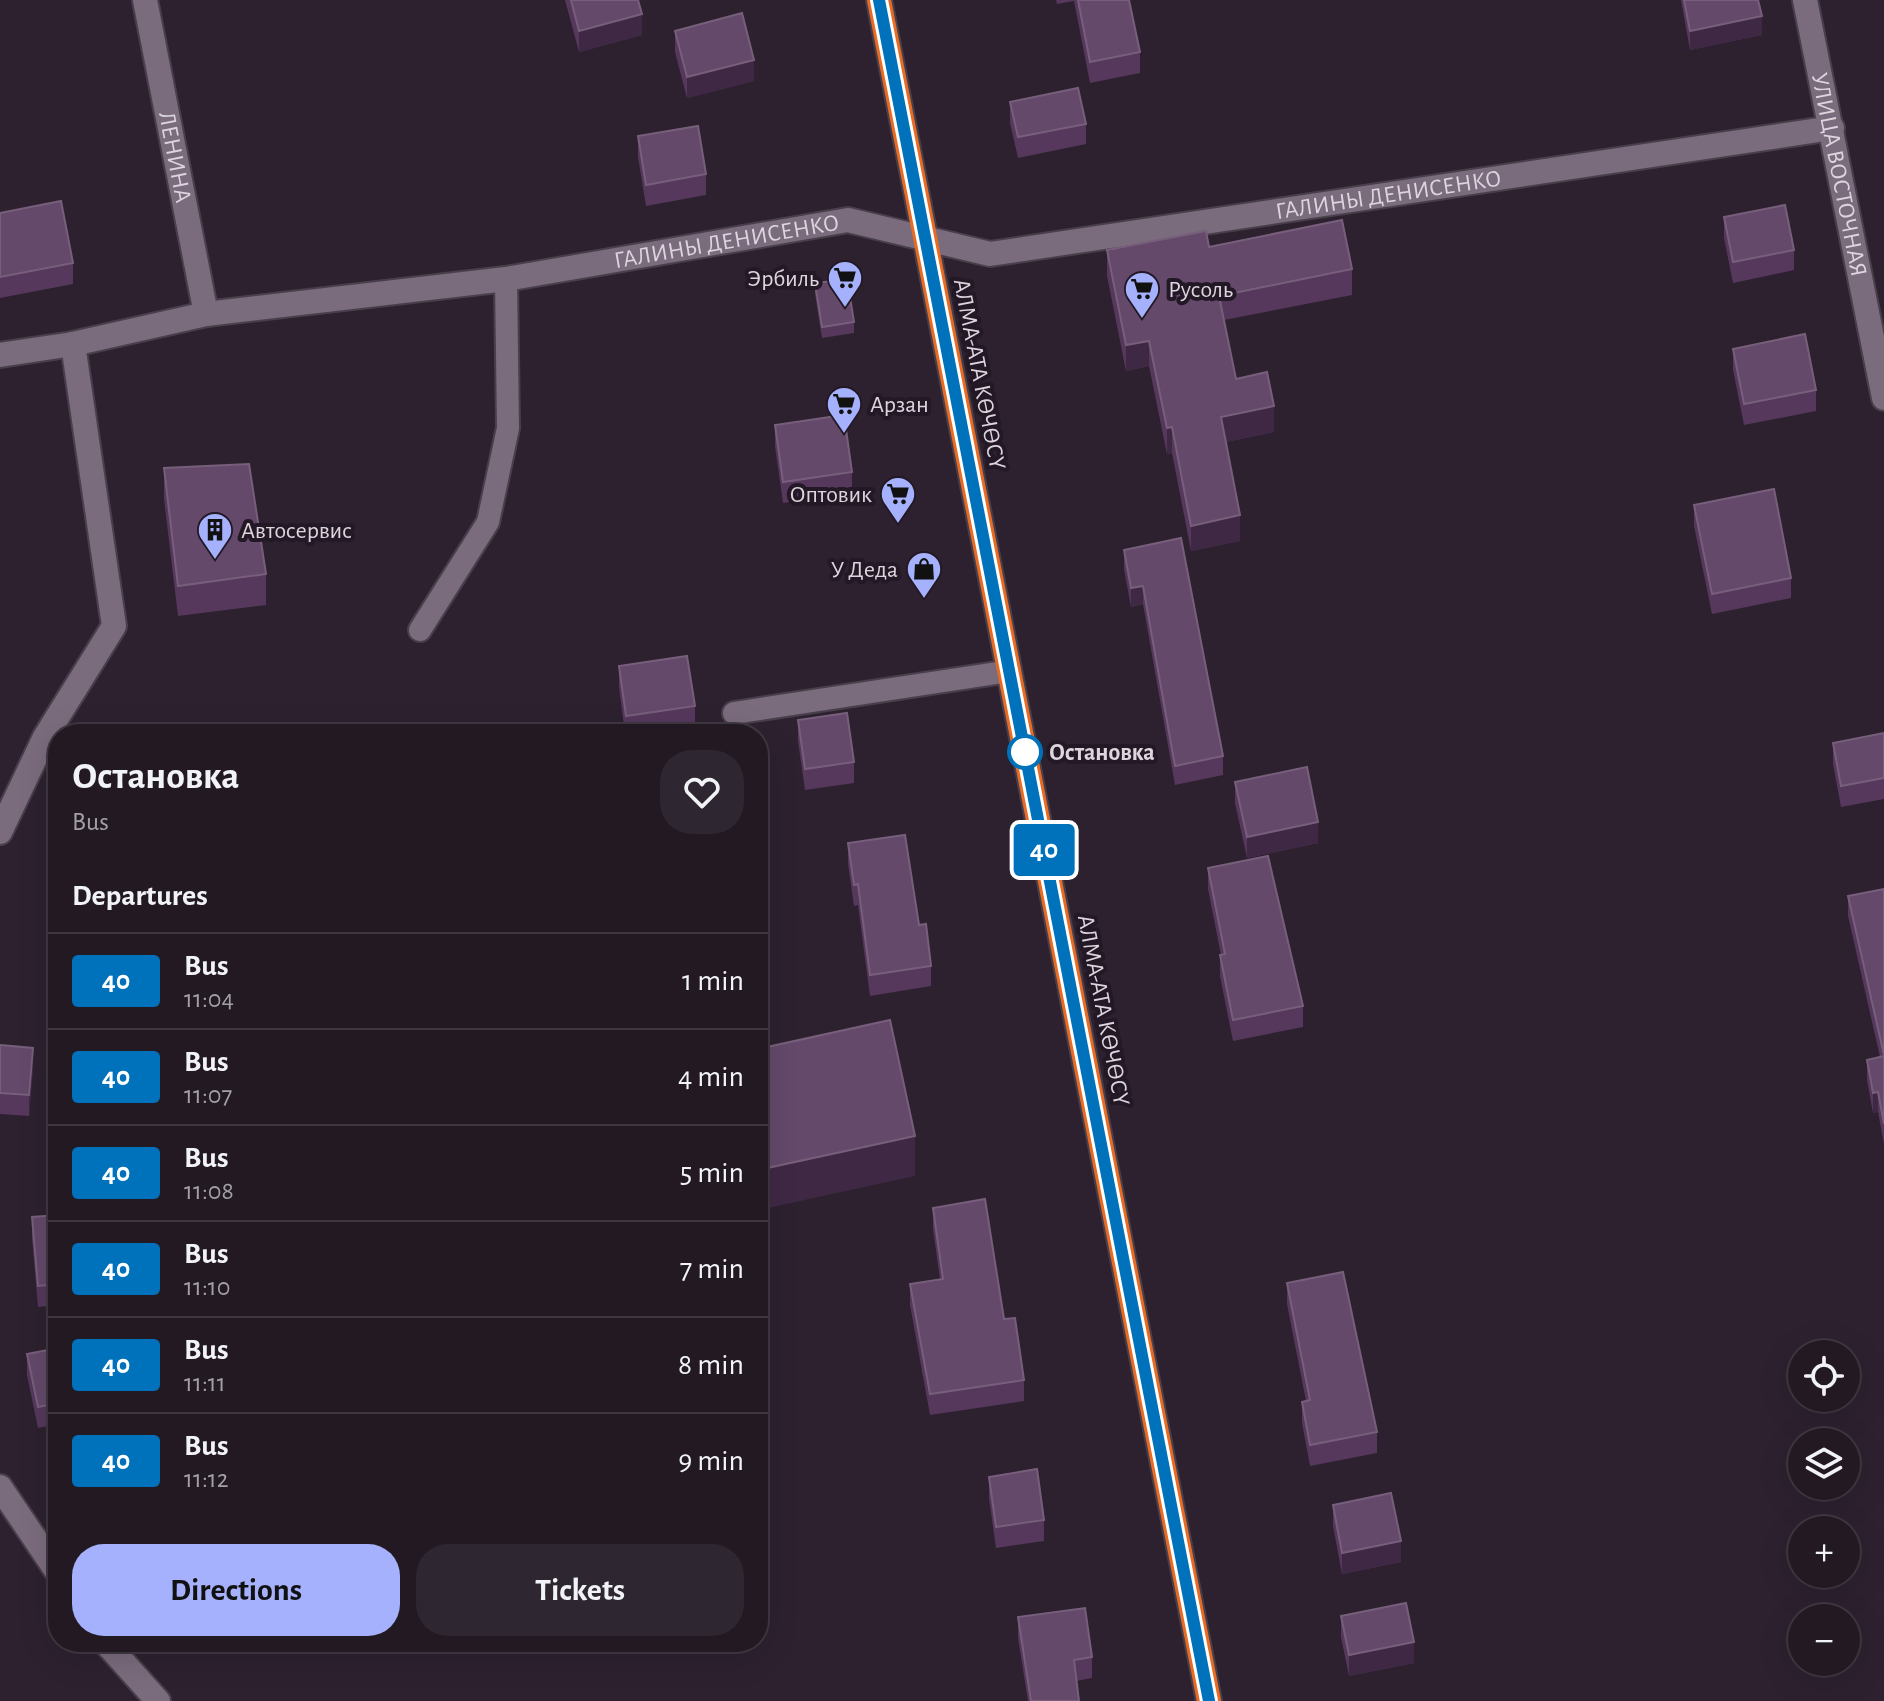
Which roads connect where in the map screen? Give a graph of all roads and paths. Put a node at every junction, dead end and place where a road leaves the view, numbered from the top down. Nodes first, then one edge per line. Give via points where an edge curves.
1 (145, 0) edge
2 (879, 0) edge
3 (1805, 0) edge
4 (1832, 128) junction
5 (926, 239) junction
6 (506, 279) junction
7 (206, 314) junction
8 (73, 344) junction
9 (0, 355) edge
10 (1884, 398) edge
11 (420, 630) dead end
12 (1010, 671) junction
13 (734, 713) dead end
14 (53, 724) edge
15 (48, 732) edge
16 (0, 832) edge
17 (0, 1487) edge
18 (48, 1558) edge
19 (114, 1652) edge
20 (158, 1701) edge
21 (1209, 1701) edge

1 - 7 street, ЛЕНИНА
2 - 5 highway, АЛМА-АТА КӨЧӨСҮ
3 - 4 street, УЛИЦА ВОСТОЧНАЯ
4 - 5 street, ГАЛИНЫ ДЕНИСЕНКО via 990,254
4 - 10 street, УЛИЦА ВОСТОЧНАЯ
5 - 6 street, ГАЛИНЫ ДЕНИСЕНКО via 848,220
5 - 12 highway, АЛМА-АТА КӨЧӨСҮ
6 - 7 street, ГАЛИНЫ ДЕНИСЕНКО
6 - 11 lane via 508,428 488,522
7 - 8 street, ГАЛИНЫ ДЕНИСЕНКО
8 - 9 street, ГАЛИНЫ ДЕНИСЕНКО
8 - 14 street via 114,626
12 - 13 lane
12 - 21 highway, АЛМА-АТА КӨЧӨСҮ
15 - 16 street
17 - 18 street
19 - 20 street

